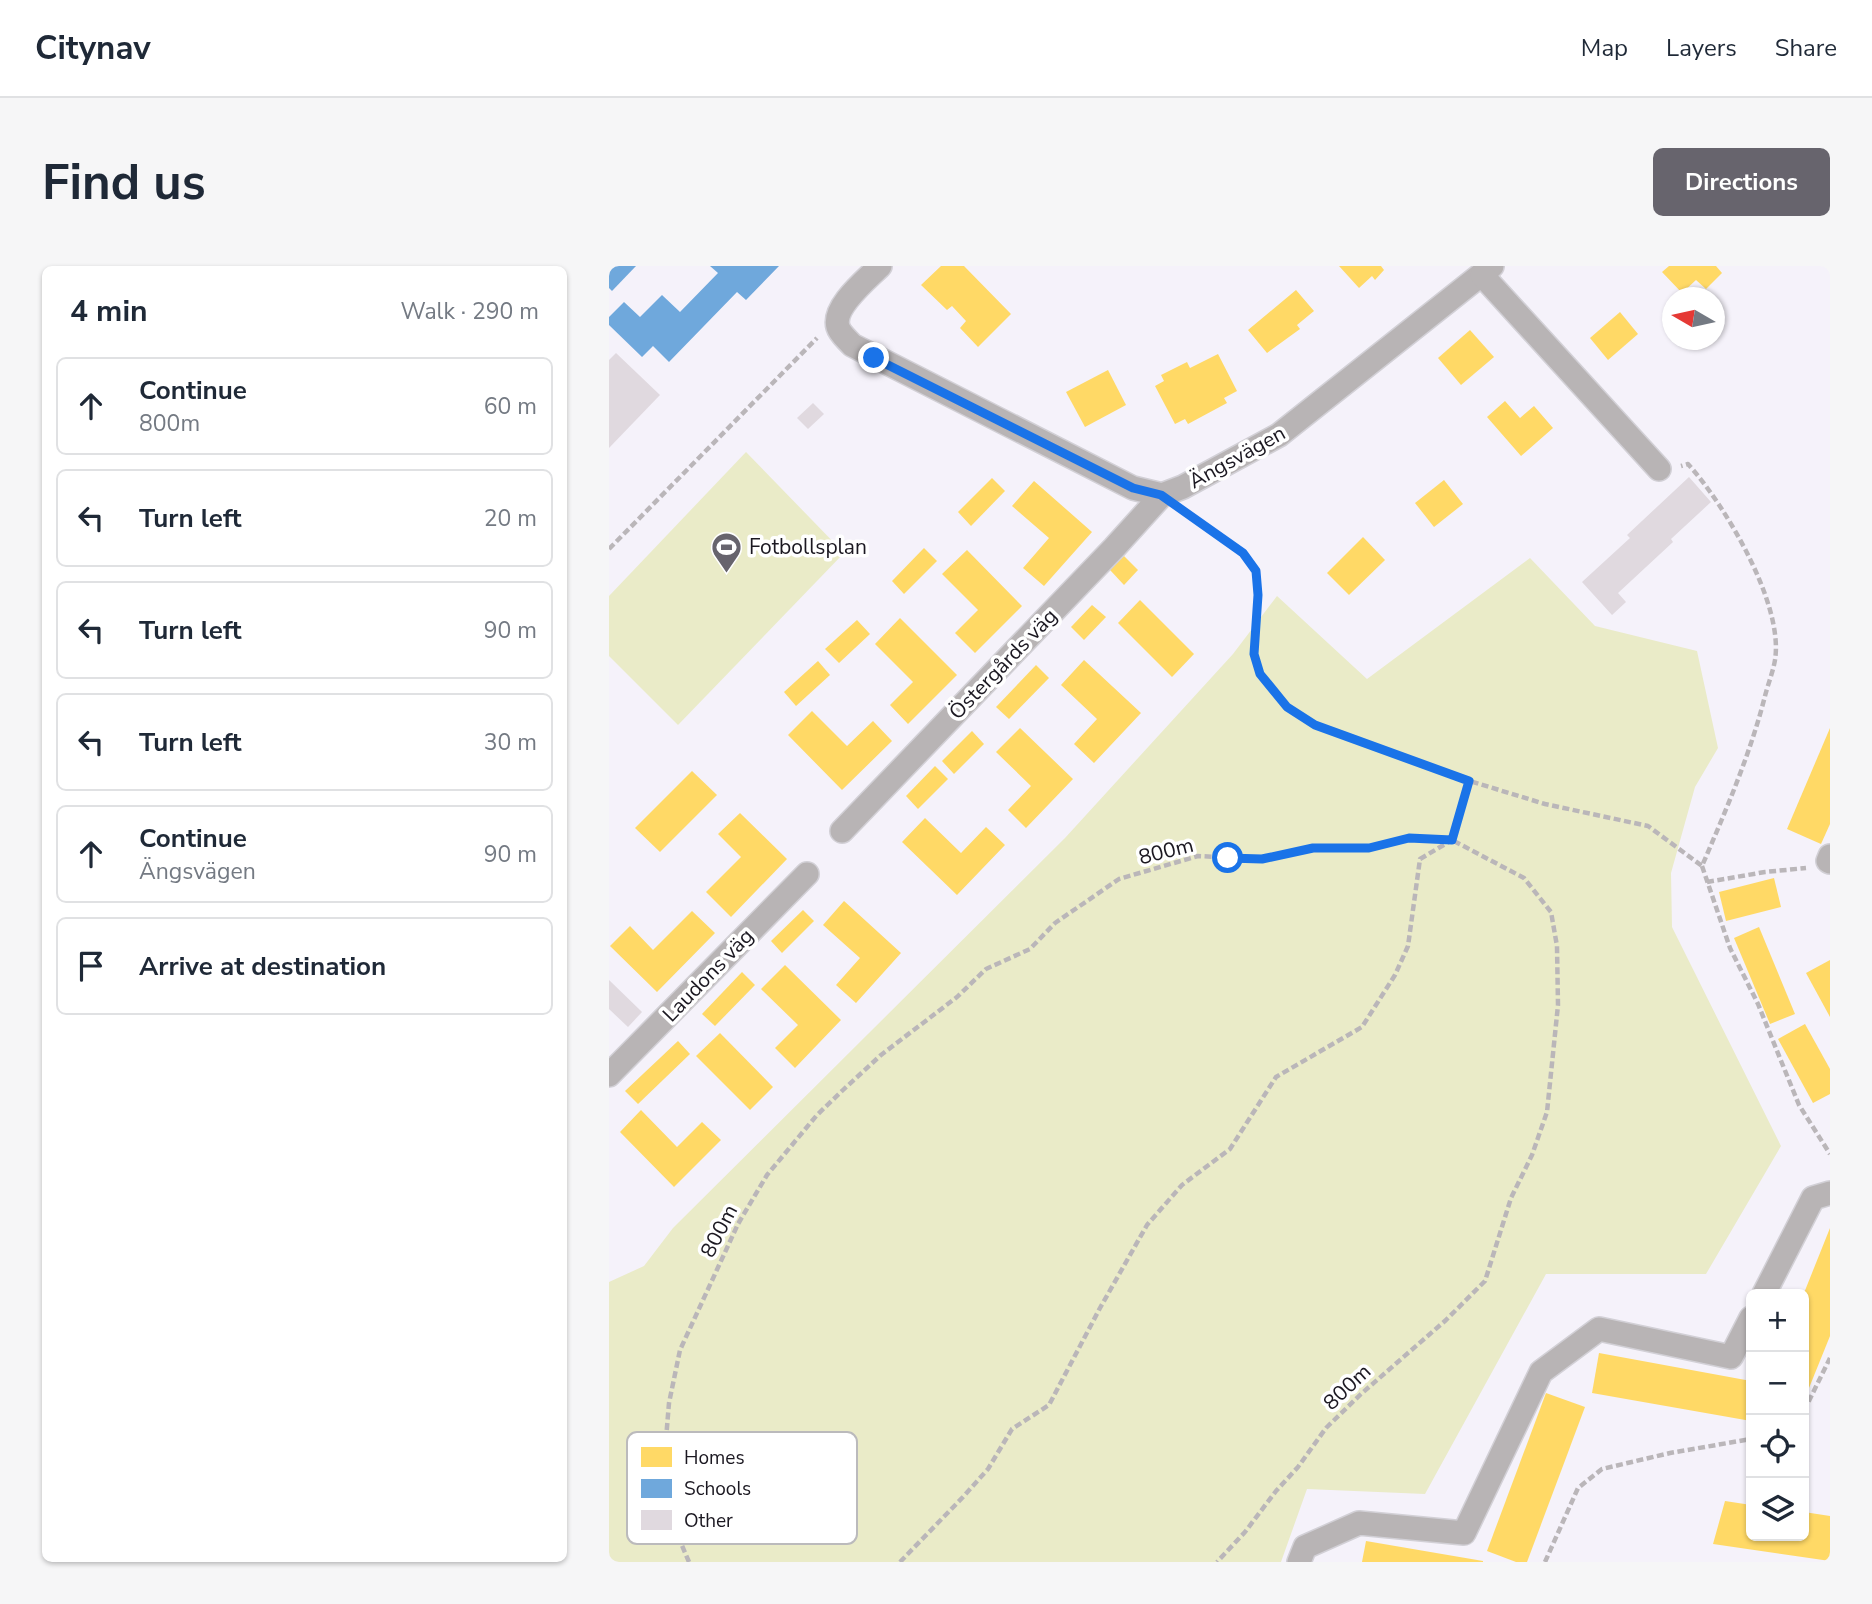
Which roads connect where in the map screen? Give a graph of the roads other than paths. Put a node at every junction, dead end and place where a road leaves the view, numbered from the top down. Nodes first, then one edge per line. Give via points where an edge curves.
1 (870, 269) edge
2 (1487, 270) edge
3 (1659, 469) road end
4 (1161, 495) junction
5 (842, 831) dead end
6 (807, 874) dead end
7 (609, 1075) edge
8 (1830, 1194) edge
9 (1766, 1289) edge
10 (1746, 1328) edge
11 (1299, 1562) edge

1 - 4 street, Ängsvägen via 837,318 839,331 852,345 1133,488
2 - 3 street, Ängsvägen
2 - 4 street, Ängsvägen via 1295,424
4 - 5 street, Östergårds väg
6 - 7 street, Laudons väg
8 - 9 street via 1813,1198
10 - 11 street via 1731,1357 1599,1329 1541,1372 1464,1533 1359,1523 1305,1547

